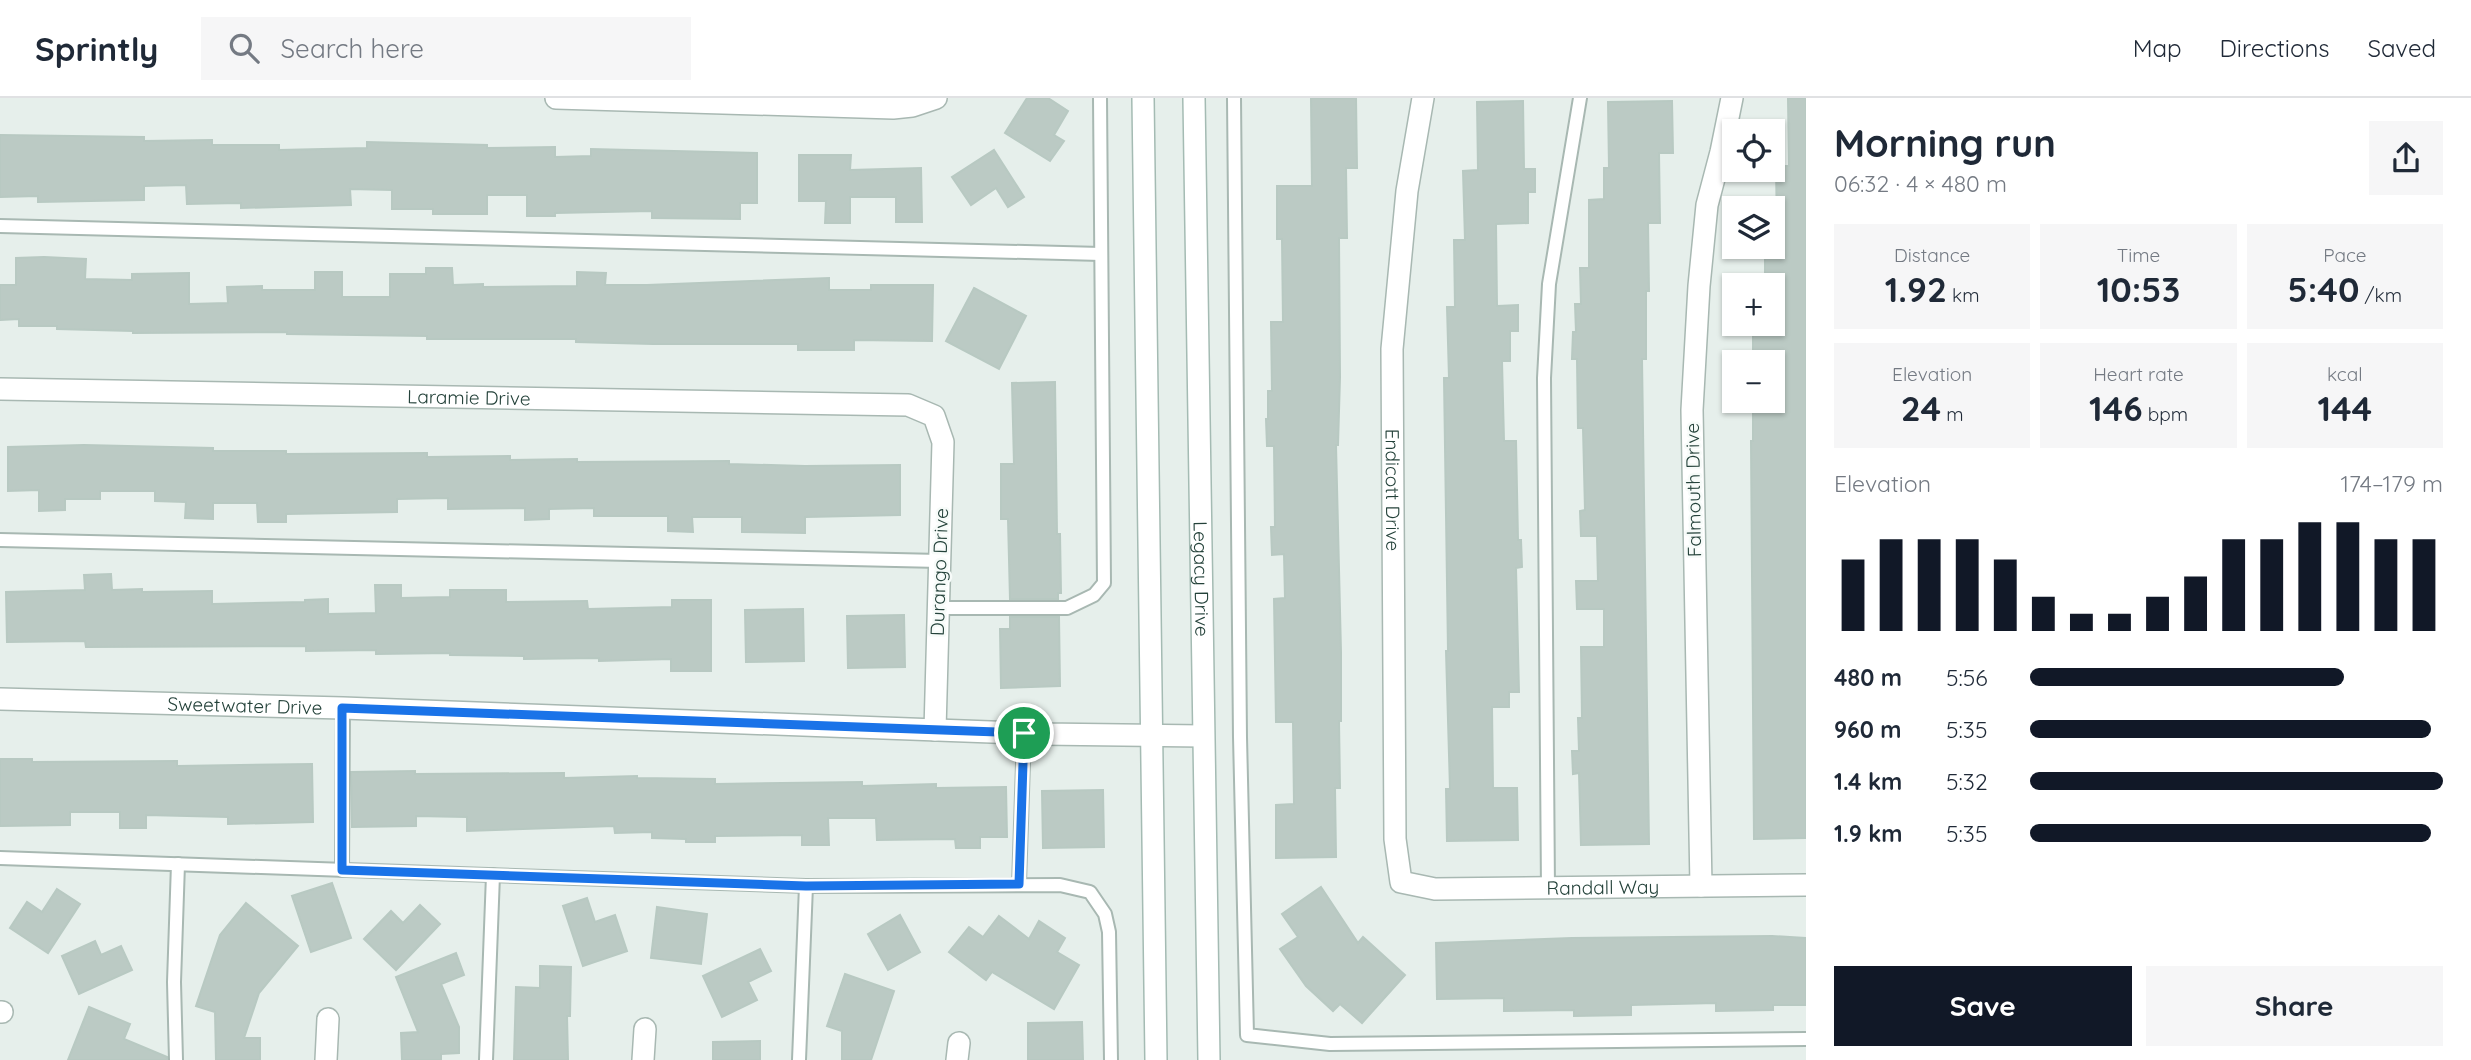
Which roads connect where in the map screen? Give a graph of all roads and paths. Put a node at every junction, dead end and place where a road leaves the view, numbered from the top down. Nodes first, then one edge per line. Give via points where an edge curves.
1 (556, 98) edge
2 (1100, 98) edge
3 (1143, 98) edge
4 (1194, 98) edge
5 (1234, 98) edge
6 (1423, 98) edge
7 (1580, 98) edge
8 (1732, 98) edge
9 (934, 99) edge
10 (0, 226) edge
11 (1101, 254) junction
12 (0, 389) edge
13 (934, 416) joint
14 (0, 540) edge
15 (940, 561) junction
16 (938, 608) junction
17 (0, 699) edge
18 (342, 708) junction
19 (935, 730) junction
20 (1024, 733) junction
21 (1151, 734) junction
22 (1203, 736) junction
23 (0, 858) edge
24 (178, 864) junction
25 (342, 870) junction
26 (494, 875) junction
27 (1401, 882) joint
28 (1019, 884) junction
29 (1806, 885) edge
30 (806, 886) junction
31 (1701, 886) junction
32 (1548, 889) junction
33 (328, 1019) dead end
34 (645, 1029) dead end
35 (1806, 1039) edge
36 (176, 1060) edge
37 (326, 1060) edge
38 (486, 1060) edge
39 (643, 1060) edge
40 (799, 1060) edge
41 (1111, 1060) edge
42 (1156, 1060) edge
43 (1209, 1060) edge

1 - 9 street via 893,108
2 - 11 lane
3 - 21 street
4 - 22 street, Legacy Drive
5 - 35 lane via 1247,1035 1330,1044
6 - 27 street, Endicott Drive via 1407,191 1392,349 1395,839
7 - 32 lane via 1549,284 1544,379
8 - 31 street, Falmouth Drive via 1707,205 1692,410
10 - 11 lane
11 - 16 lane via 1104,583 1094,595 1067,608
12 - 13 street, Laramie Drive via 908,405
13 - 15 street, Durango Drive via 943,442
14 - 15 lane
15 - 16 street, Durango Drive
16 - 19 street, Durango Drive
17 - 18 street, Sweetwater Drive
18 - 19 street, Sweetwater Drive
18 - 25 lane
19 - 20 street, Sweetwater Drive
20 - 21 street, Sweetwater Drive
20 - 28 lane
21 - 22 street, Sweetwater Drive
21 - 42 street
22 - 43 street, Legacy Drive
23 - 24 lane
24 - 25 lane
24 - 36 lane
25 - 26 lane
26 - 30 lane
26 - 38 lane
27 - 32 street, Randall Way via 1435,889
28 - 30 lane
28 - 41 lane via 1060,885 1090,892 1105,914
29 - 31 street, Randall Way
30 - 40 lane
31 - 32 street, Randall Way
33 - 37 street
34 - 39 street

